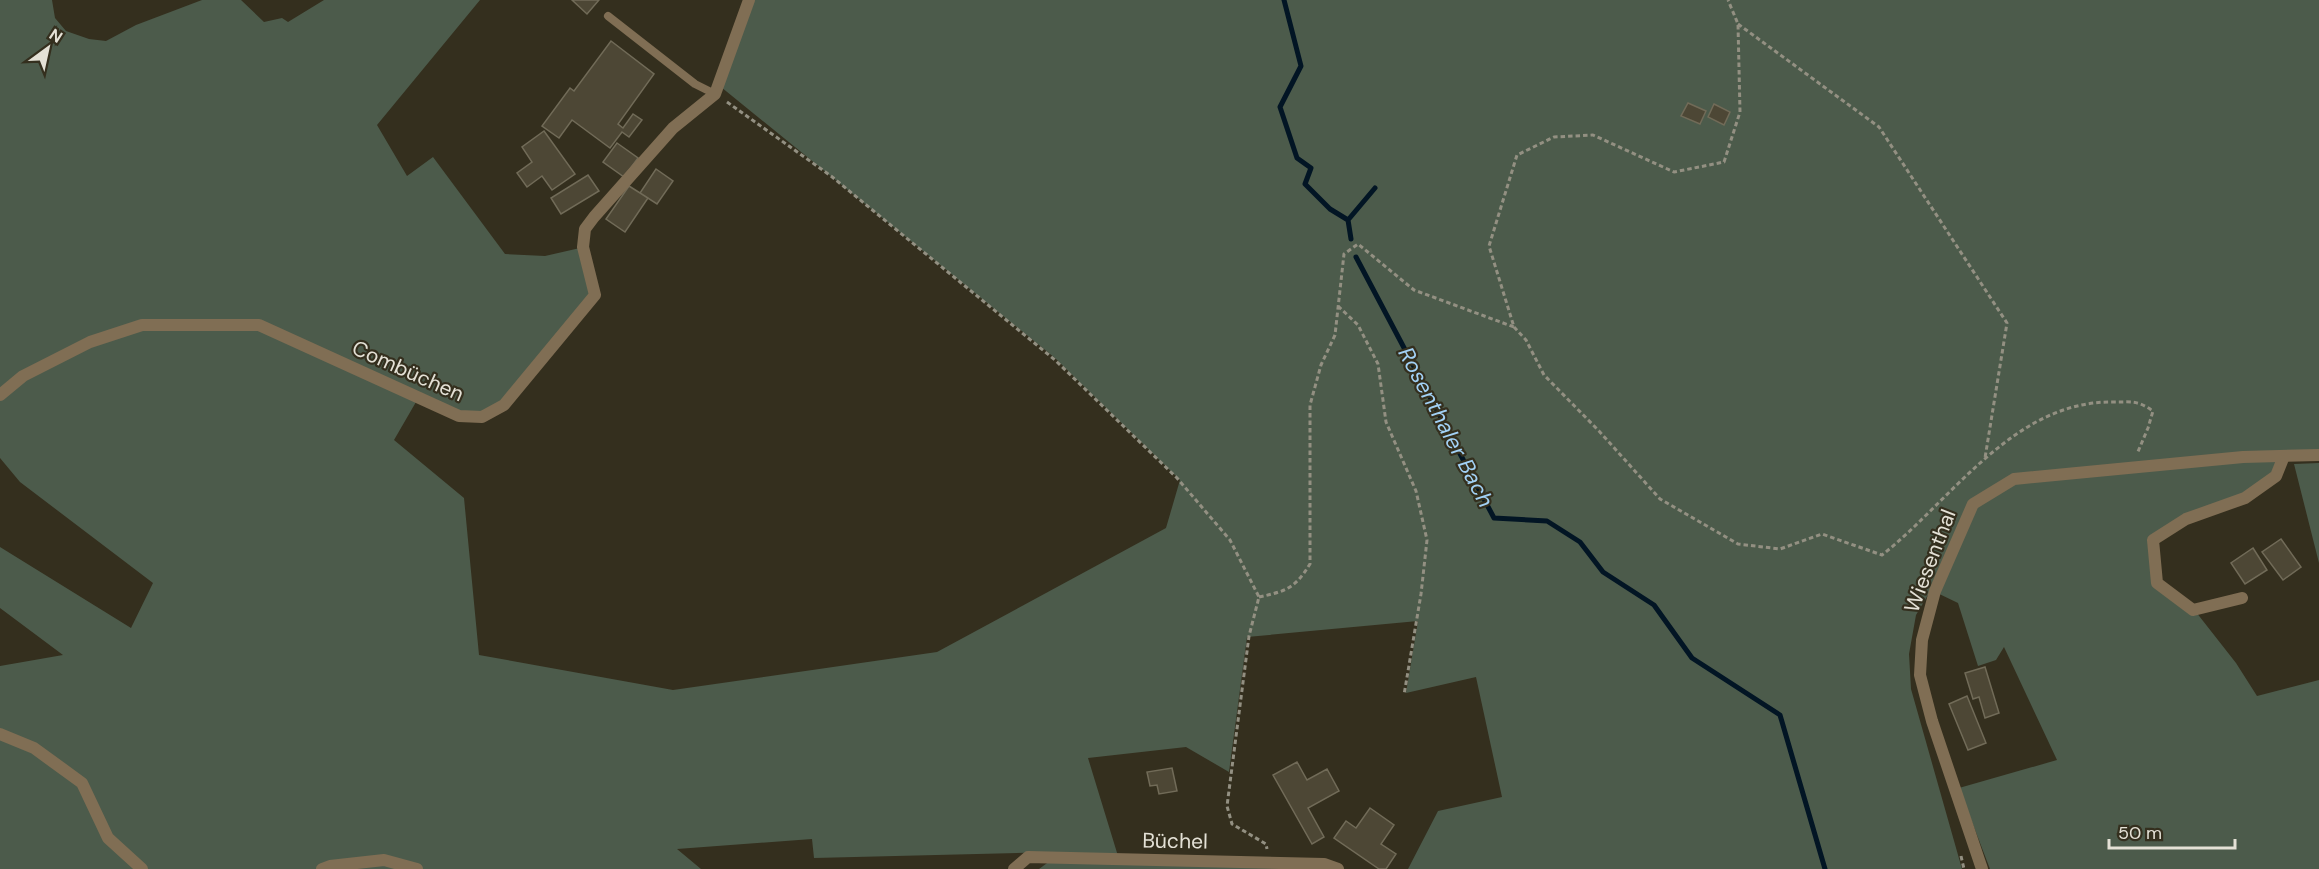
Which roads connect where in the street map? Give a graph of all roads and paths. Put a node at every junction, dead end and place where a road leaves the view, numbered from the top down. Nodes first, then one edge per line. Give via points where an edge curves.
1 (749, 0) edge
2 (1728, 0) edge
3 (608, 16) dead end
4 (1738, 24) junction
5 (715, 94) junction
6 (1338, 306) junction
7 (1514, 327) junction
8 (0, 395) edge
9 (2319, 455) edge
10 (2284, 456) junction
11 (1984, 459) junction
12 (2131, 467) junction
13 (1259, 597) junction
14 (2242, 598) dead end
15 (1404, 695) dead end
16 (0, 734) edge
17 (1271, 863) junction
18 (142, 869) edge
19 (322, 869) edge
20 (417, 869) edge
21 (1014, 869) edge
22 (1338, 869) edge
23 (1982, 869) edge

1 - 5 street
2 - 4 path
3 - 5 lane via 695,84
4 - 7 path via 1740,112 1724,162 1674,172 1593,135 1554,137 1516,154 1489,246
4 - 11 path via 1879,127 2007,323
5 - 8 street, Combüchen via 673,128 594,217 585,230 583,248 596,295 504,405 482,417 448,412 259,325 142,325 90,342 23,376
5 - 13 path via 831,177 1055,360 1177,478 1230,540
6 - 7 path via 1344,254 1358,244 1414,290
6 - 13 path via 1335,335 1321,365 1310,405 1310,564 1298,583
6 - 15 path via 1358,325 1378,364 1386,422 1416,491 1427,540
7 - 11 path via 1526,340 1544,375 1660,499 1738,544 1780,549 1822,534 1881,555
9 - 10 street, Wiesenthal
10 - 12 street, Wiesenthal
10 - 14 street via 2276,476 2245,498 2186,519 2153,540 2157,583 2193,610
11 - 12 path via 2041,418 2092,401 2141,402 2152,411
12 - 23 street, Wiesenthal via 2014,479 1973,504 1935,591 1922,640 1920,675
13 - 17 path via 1249,636 1227,807 1232,824 1266,844
16 - 18 street via 34,748 82,783 108,838
17 - 21 street, Büchel via 1028,857
17 - 22 street, Büchel via 1324,864
19 - 20 street via 384,860

